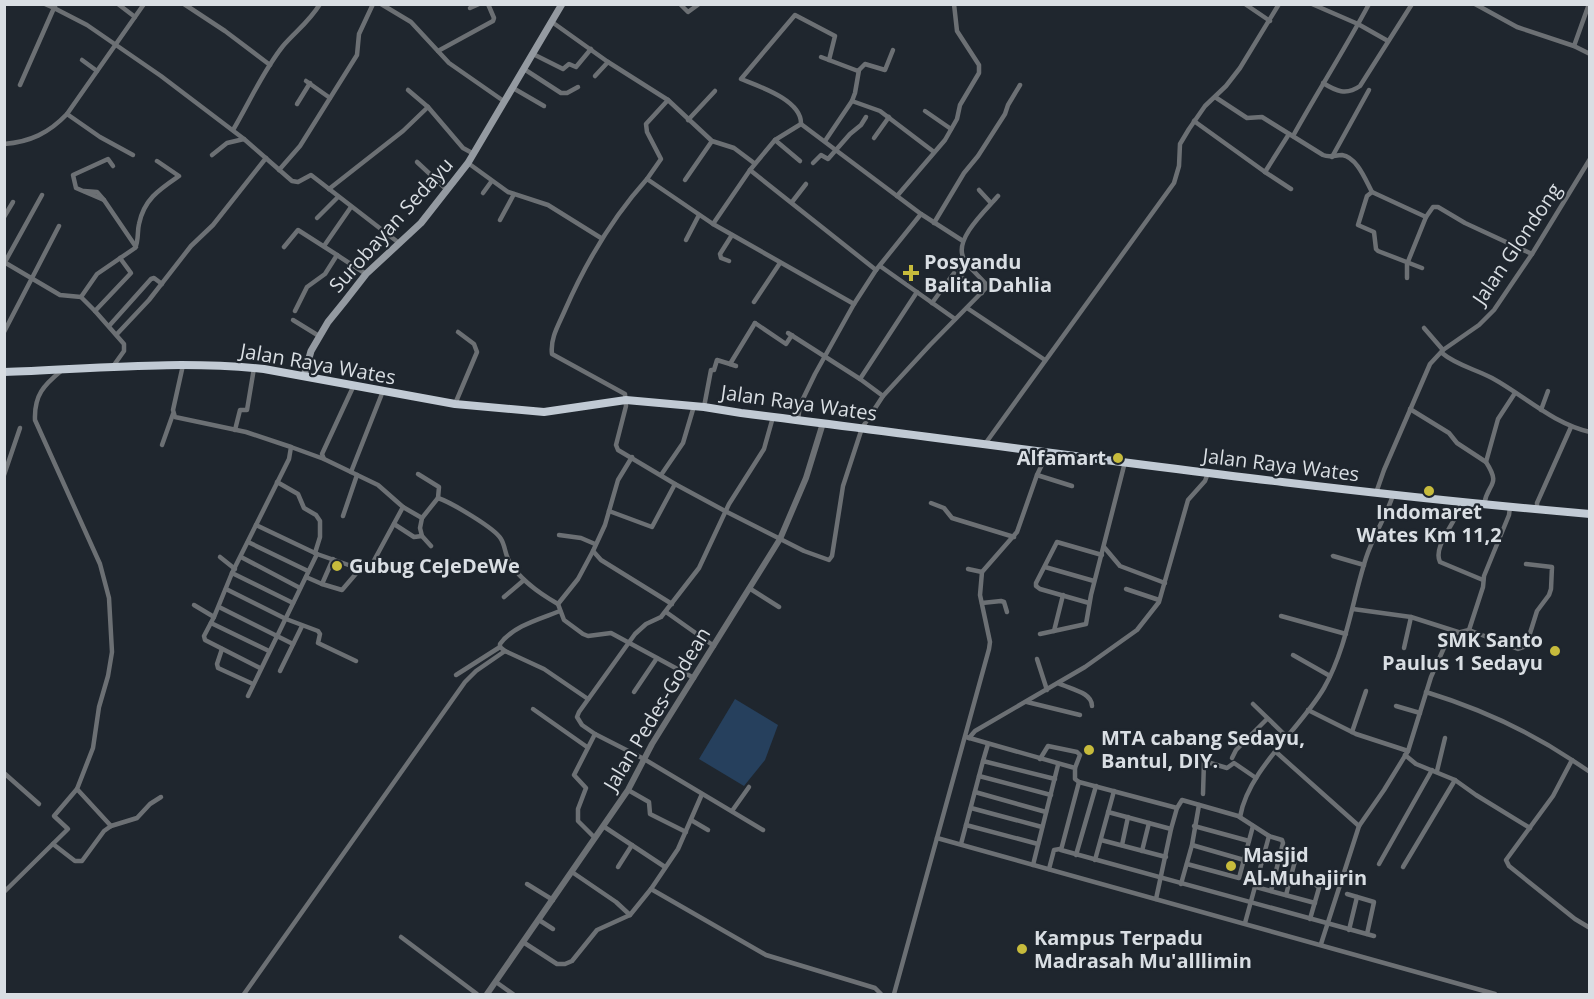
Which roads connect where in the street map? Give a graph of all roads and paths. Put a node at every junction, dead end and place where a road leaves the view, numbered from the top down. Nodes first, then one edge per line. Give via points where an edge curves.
1 (45, 4) edge
2 (118, 4) edge
3 (144, 4) edge
4 (320, 4) edge
5 (374, 4) edge
6 (381, 4) edge
7 (479, 4) edge
8 (488, 4) edge
9 (562, 4) edge
10 (680, 4) edge
11 (699, 4) edge
12 (954, 4) edge
13 (1245, 4) edge
14 (1279, 4) edge
15 (1312, 4) edge
16 (1369, 4) edge
17 (1412, 4) edge
18 (1475, 4) edge
19 (1589, 4) edge
20 (186, 5) edge
21 (55, 6) edge
22 (470, 8) dead end
23 (135, 17) junction
24 (1270, 21) junction
25 (552, 22) junction
26 (1358, 24) junction
27 (1388, 40) junction
28 (116, 44) junction
29 (1574, 46) junction
30 (591, 49) junction
31 (893, 50) dead end
32 (438, 51) junction
33 (533, 54) junction
34 (1590, 54) edge
35 (821, 57) dead end
36 (82, 60) dead end
37 (828, 60) junction
38 (608, 62) junction
39 (270, 65) junction
40 (524, 70) junction
41 (859, 70) junction
42 (97, 72) junction
43 (595, 76) dead end
44 (1323, 83) junction
45 (20, 85) dead end
46 (1020, 85) dead end
47 (541, 87) dead end
48 (578, 87) dead end
49 (513, 88) junction
50 (408, 90) dead end
51 (1369, 90) dead end
52 (715, 91) dead end
53 (1215, 97) junction
54 (330, 98) junction
55 (668, 99) junction
56 (852, 101) junction
57 (505, 102) junction
58 (297, 104) dead end
59 (544, 106) dead end
60 (428, 107) junction
61 (925, 111) dead end
62 (67, 114) junction
63 (866, 117) dead end
64 (889, 117) junction
65 (688, 120) junction
66 (1194, 121) junction
67 (801, 124) junction
68 (951, 129) junction
69 (233, 130) junction
70 (1291, 135) junction
71 (874, 138) dead end
72 (244, 139) junction
73 (775, 140) junction
74 (712, 141) junction
75 (825, 141) junction
76 (4, 144) edge
77 (837, 150) junction
78 (934, 152) junction
79 (474, 154) junction
80 (133, 155) dead end
81 (212, 155) dead end
82 (1332, 157) junction
83 (266, 158) junction
84 (1590, 159) edge
85 (157, 161) dead end
86 (800, 161) dead end
87 (417, 162) dead end
88 (468, 163) junction
89 (754, 163) junction
90 (813, 163) dead end
91 (113, 166) dead end
92 (279, 170) junction
93 (750, 170) junction
94 (185, 171) dead end
95 (1265, 172) junction
96 (178, 176) junction
97 (647, 179) junction
98 (685, 180) dead end
99 (491, 182) junction
100 (806, 183) dead end
101 (329, 189) junction
102 (1291, 189) dead end
103 (447, 190) junction
104 (979, 190) dead end
105 (1372, 192) junction
106 (483, 194) dead end
107 (514, 194) junction
108 (42, 195) dead end
109 (897, 196) junction
110 (998, 196) dead end
111 (338, 197) junction
112 (13, 202) dead end
113 (792, 202) junction
114 (992, 203) junction
115 (351, 207) junction
116 (921, 214) junction
117 (699, 215) junction
118 (4, 217) edge
119 (1426, 217) junction
120 (317, 218) dead end
121 (500, 220) dead end
122 (934, 223) junction
123 (713, 224) junction
124 (59, 226) dead end
125 (732, 235) junction
126 (601, 238) junction
127 (686, 240) dead end
128 (963, 241) junction
129 (399, 243) junction
130 (324, 246) junction
131 (136, 247) junction
132 (284, 248) dead end
133 (1532, 254) junction
134 (338, 255) junction
135 (120, 258) junction
136 (963, 258) junction
137 (729, 261) dead end
138 (5, 262) edge
139 (780, 262) junction
140 (1407, 264) junction
141 (878, 268) junction
142 (1422, 268) dead end
143 (954, 273) dead end
144 (366, 274) junction
145 (1407, 279) dead end
146 (31, 280) junction
147 (162, 284) junction
148 (917, 292) junction
149 (982, 293) junction
150 (81, 297) junction
151 (754, 302) dead end
152 (932, 303) junction
153 (854, 304) junction
154 (967, 308) junction
155 (95, 311) junction
156 (295, 311) dead end
157 (955, 319) junction
158 (293, 320) dead end
159 (109, 326) junction
160 (1424, 328) dead end
161 (4, 332) edge
162 (458, 332) dead end
163 (117, 334) junction
164 (319, 336) junction
165 (1442, 351) junction
166 (825, 356) junction
167 (1046, 360) junction
168 (183, 365) junction
169 (111, 368) junction
170 (254, 368) junction
171 (64, 370) junction
172 (4, 372) edge
173 (304, 376) junction
174 (860, 379) junction
175 (354, 385) junction
176 (383, 391) junction
177 (1548, 391) dead end
178 (1515, 393) junction
179 (883, 396) junction
180 (626, 400) junction
181 (455, 404) junction
182 (694, 406) junction
183 (704, 407) junction
184 (1410, 409) junction
185 (1541, 410) junction
186 (173, 414) junction
187 (773, 417) junction
188 (798, 420) junction
189 (823, 423) junction
190 (1571, 427) junction
191 (20, 428) dead end
192 (862, 428) junction
193 (235, 430) junction
194 (1590, 432) edge
195 (985, 444) junction
196 (162, 445) dead end
197 (291, 447) junction
198 (1048, 452) junction
199 (632, 457) junction
200 (324, 459) junction
201 (1125, 462) junction
202 (1486, 462) junction
203 (351, 472) junction
204 (1208, 472) junction
205 (418, 474) dead end
206 (4, 475) edge
207 (357, 475) junction
208 (661, 475) junction
209 (1037, 475) junction
210 (277, 482) junction
211 (675, 484) junction
212 (1072, 486) dead end
213 (1376, 493) junction
214 (1393, 495) junction
215 (438, 498) junction
216 (931, 503) dead end
217 (1461, 503) junction
218 (1484, 505) junction
219 (403, 507) junction
220 (1510, 507) junction
221 (1537, 510) junction
222 (609, 511) junction
223 (725, 511) junction
224 (1590, 514) edge
225 (343, 516) dead end
226 (422, 518) junction
227 (393, 524) junction
228 (256, 525) junction
229 (559, 535) dead end
230 (422, 536) junction
231 (1014, 537) junction
232 (780, 539) junction
233 (248, 542) junction
234 (595, 544) junction
235 (431, 546) dead end
236 (1104, 547) junction
237 (593, 551) junction
238 (316, 553) junction
239 (1102, 555) junction
240 (1333, 556) dead end
241 (220, 557) dead end
242 (241, 557) junction
243 (333, 559) junction
244 (1526, 564) dead end
245 (1364, 565) junction
246 (1045, 567) junction
247 (360, 569) junction
248 (968, 569) dead end
249 (234, 571) junction
250 (308, 571) junction
251 (982, 572) junction
252 (306, 577) junction
253 (524, 580) junction
254 (1483, 580) junction
255 (1094, 581) junction
256 (1165, 583) junction
257 (322, 584) junction
258 (300, 588) junction
259 (750, 588) junction
260 (226, 589) junction
261 (1126, 589) dead end
262 (1064, 595) junction
263 (504, 597) dead end
264 (1159, 600) junction
265 (293, 603) junction
266 (982, 603) junction
267 (1089, 603) junction
268 (558, 604) junction
269 (672, 604) junction
270 (194, 605) dead end
271 (219, 607) junction
272 (779, 607) dead end
273 (1353, 609) junction
274 (560, 611) junction
275 (666, 612) junction
276 (1007, 612) dead end
277 (1281, 615) dead end
278 (214, 617) junction
279 (1411, 617) junction
280 (286, 619) junction
281 (211, 623) junction
282 (302, 626) junction
283 (1469, 630) junction
284 (1054, 631) junction
285 (1461, 633) junction
286 (1040, 634) dead end
287 (1346, 634) junction
288 (277, 637) junction
289 (293, 644) junction
290 (628, 644) junction
291 (714, 646) junction
292 (500, 647) junction
293 (1404, 648) dead end
294 (222, 649) junction
295 (269, 651) junction
296 (505, 651) junction
297 (1293, 655) dead end
298 (657, 658) junction
299 (1037, 659) dead end
300 (356, 662) dead end
301 (260, 668) junction
302 (280, 671) dead end
303 (456, 675) dead end
304 (1330, 676) junction
305 (694, 678) junction
306 (1058, 683) junction
307 (253, 684) junction
308 (1047, 690) junction
309 (1366, 691) dead end
310 (634, 692) dead end
311 (1426, 692) junction
312 (248, 696) dead end
313 (588, 699) junction
314 (1026, 702) junction
315 (1253, 704) dead end
316 (1092, 706) dead end
317 (1396, 706) dead end
318 (533, 709) dead end
319 (1308, 710) junction
320 (1420, 713) junction
321 (1080, 715) dead end
322 (1267, 719) junction
323 (1352, 732) junction
324 (595, 734) junction
325 (967, 737) junction
326 (1287, 737) junction
327 (1445, 738) dead end
328 (988, 744) junction
329 (587, 747) junction
330 (1276, 752) junction
331 (1406, 753) junction
332 (1232, 758) dead end
333 (644, 759) junction
334 (1040, 759) junction
335 (983, 760) junction
336 (1572, 760) junction
337 (1058, 765) junction
338 (1075, 768) junction
339 (1434, 770) junction
340 (1590, 772) edge
341 (4, 774) edge
342 (979, 776) junction
343 (1256, 778) junction
344 (1055, 779) junction
345 (1455, 780) junction
346 (1079, 782) junction
347 (1096, 786) junction
348 (749, 787) dead end
349 (77, 789) junction
350 (628, 790) junction
351 (1114, 791) junction
352 (975, 792) junction
353 (702, 794) junction
354 (1203, 794) dead end
355 (1051, 795) junction
356 (161, 797) dead end
357 (39, 804) dead end
358 (1199, 805) junction
359 (970, 808) junction
360 (1177, 808) junction
361 (732, 811) junction
362 (1046, 812) junction
363 (1108, 812) junction
364 (1128, 817) junction
365 (1240, 817) junction
366 (691, 820) junction
367 (1149, 823) junction
368 (966, 825) junction
369 (111, 826) junction
370 (603, 826) junction
371 (1194, 826) junction
372 (1252, 826) junction
373 (1359, 826) junction
374 (1042, 827) junction
375 (1530, 828) junction
376 (1171, 829) junction
377 (708, 830) dead end
378 (763, 830) dead end
379 (686, 832) junction
380 (1269, 836) junction
381 (595, 838) junction
382 (937, 838) junction
383 (1101, 840) junction
384 (1249, 841) junction
385 (53, 844) junction
386 (961, 844) junction
387 (1038, 844) junction
388 (632, 845) junction
389 (1122, 845) junction
390 (1192, 845) junction
391 (1060, 849) junction
392 (1142, 851) junction
393 (1076, 855) junction
394 (1166, 858) junction
395 (1095, 860) junction
396 (1244, 860) junction
397 (1295, 861) dead end
398 (1187, 864) junction
399 (1379, 864) dead end
400 (1033, 865) junction
401 (618, 867) dead end
402 (665, 867) junction
403 (1403, 867) dead end
404 (1049, 869) junction
405 (573, 872) junction
406 (1290, 878) junction
407 (1161, 879) junction
408 (527, 884) dead end
409 (1180, 884) junction
410 (1256, 887) junction
411 (651, 889) junction
412 (1271, 891) junction
413 (4, 892) edge
414 (1347, 894) dead end
415 (1286, 895) junction
416 (1357, 897) junction
417 (1155, 898) junction
418 (552, 900) junction
419 (1315, 903) junction
420 (1251, 904) junction
421 (630, 915) junction
422 (1310, 919) junction
423 (539, 920) junction
424 (1245, 923) junction
425 (1328, 924) junction
426 (1590, 928) edge
427 (554, 929) dead end
428 (1349, 930) junction
429 (1367, 934) junction
430 (1374, 936) dead end
431 (401, 938) dead end
432 (523, 942) junction
433 (1322, 944) junction
434 (496, 982) junction
435 (244, 994) edge
436 (477, 994) edge
437 (487, 994) edge
438 (513, 994) edge
439 (881, 994) edge
440 (894, 994) edge
441 (1495, 994) edge

1 - 21 street
2 - 23 street
3 - 23 street
4 - 39 street
5 - 54 street via 359,34 358,52
6 - 32 street via 411,22
7 - 22 street
8 - 32 street via 493,21
9 - 25 main road, Surobayan Sedayu
10 - 11 street via 688,12
12 - 68 street via 957,31 980,70
13 - 24 street
14 - 24 street
15 - 26 street
16 - 26 street
17 - 27 street
18 - 29 street via 1517,27
19 - 29 street
20 - 39 street
21 - 28 street
21 - 45 street
23 - 28 street
24 - 53 street via 1240,68
25 - 30 street
25 - 33 main road, Surobayan Sedayu
26 - 27 street
26 - 44 street
27 - 44 street via 1354,90 1337,91
28 - 42 street
28 - 69 street
29 - 34 street
30 - 33 street via 576,67 569,64 563,69
30 - 38 street
31 - 41 street via 885,70 865,64
32 - 57 street via 452,66
33 - 40 main road, Surobayan Sedayu
35 - 37 street
36 - 42 street
37 - 41 street
37 - 67 street via 835,36 795,15 741,79 779,95 799,115
38 - 43 street
38 - 55 street
39 - 69 street
40 - 47 street via 542,82
40 - 48 street via 562,94
40 - 49 main road, Surobayan Sedayu
41 - 56 street
42 - 62 street
44 - 70 street
46 - 122 street
49 - 57 main road, Surobayan Sedayu
49 - 59 street via 535,97
50 - 60 street
51 - 82 street
52 - 65 street
53 - 66 street
53 - 70 street via 1244,116 1260,116
54 - 58 street via 308,82
54 - 92 street via 298,150
55 - 65 street
55 - 97 street via 646,124 661,159
56 - 64 street
56 - 75 street
57 - 79 main road, Surobayan Sedayu
60 - 79 street via 463,148
60 - 101 street
61 - 68 street
62 - 76 street via 36,137
62 - 80 street
63 - 77 street
64 - 71 street
64 - 78 street
65 - 74 street
66 - 95 street
66 - 167 street via 1180,144 1173,183
67 - 73 street
67 - 75 street
68 - 78 street
69 - 72 street
70 - 82 street
70 - 95 street
72 - 81 street via 227,143
72 - 83 street
73 - 86 street
73 - 89 street
74 - 89 street via 734,148
74 - 98 street
75 - 77 street
77 - 90 street via 828,159 821,155
77 - 109 street
78 - 109 street
79 - 88 main road, Surobayan Sedayu
82 - 105 street via 1351,159
83 - 92 street
83 - 147 street
84 - 133 street, Jalan Glondong
85 - 96 street
87 - 103 street
88 - 99 street
88 - 103 main road, Surobayan Sedayu
89 - 93 street
91 - 131 street via 108,159 73,175 75,187 83,192 97,192
92 - 101 street via 296,182 311,175
93 - 113 street
93 - 123 street
94 - 96 street
95 - 102 street
96 - 131 street via 149,199 141,217
97 - 117 street
97 - 126 street
99 - 106 street
99 - 107 street
100 - 113 street
101 - 111 street
103 - 129 main road, Surobayan Sedayu
104 - 114 street
105 - 119 street
105 - 140 street via 1366,196 1358,225 1374,232 1378,250
107 - 121 street
107 - 126 street via 548,205
108 - 138 street
109 - 116 street
110 - 114 street
111 - 115 street
111 - 120 street
112 - 118 street
113 - 141 street
114 - 128 street
115 - 129 street
115 - 130 street
116 - 122 street
116 - 141 street
117 - 123 street
117 - 127 street
119 - 133 street via 1433,207 1438,207
119 - 140 street
122 - 128 street
123 - 125 street
124 - 146 street
125 - 137 street via 720,253 721,258
125 - 139 street
126 - 180 street via 552,341 552,354 623,393
128 - 136 street
129 - 144 main road, Surobayan Sedayu
130 - 132 street via 298,230
130 - 134 street
131 - 135 street
133 - 165 street, Jalan Glondong via 1494,310
134 - 144 street
134 - 156 street via 325,274 307,287
135 - 150 street via 97,274
135 - 155 street via 131,273
136 - 149 street via 987,286
136 - 149 street via 959,266 963,280
138 - 146 street
139 - 151 street
139 - 153 street
140 - 142 street
140 - 145 street
141 - 148 street
141 - 153 street
143 - 152 street
144 - 164 main road, Surobayan Sedayu
146 - 150 street via 60,295
146 - 161 street
147 - 159 street via 151,279
147 - 163 street
148 - 152 street
148 - 174 street
149 - 154 street
150 - 155 street
152 - 157 street
153 - 166 street
154 - 157 street
154 - 167 street
155 - 159 street
157 - 179 street
158 - 164 street
159 - 163 street
160 - 165 street
162 - 181 street via 474,344 477,352
163 - 169 street via 124,351
164 - 173 main road, Surobayan Sedayu
165 - 178 street via 1449,359
165 - 184 street, Jalan Glondong via 1430,364
166 - 174 street
166 - 183 street via 790,334 786,344 754,323 733,365 717,360 711,370
166 - 188 street via 800,405
167 - 195 street
168 - 169 highway, Jalan Raya Wates
168 - 170 highway, Jalan Raya Wates
168 - 186 street
169 - 171 highway, Jalan Raya Wates
170 - 173 highway, Jalan Raya Wates
170 - 193 street via 247,410 240,410
171 - 172 highway, Jalan Raya Wates
171 - 349 street via 42,388 35,420 104,573 112,652 93,748
173 - 175 highway, Jalan Raya Wates
174 - 179 street
175 - 176 highway, Jalan Raya Wates
175 - 200 street via 322,454
176 - 181 highway, Jalan Raya Wates
176 - 203 street
177 - 185 street
178 - 185 street
178 - 202 street via 1498,419
179 - 192 street
180 - 181 highway, Jalan Raya Wates via 531,412
180 - 182 highway, Jalan Raya Wates
180 - 199 street via 616,446
182 - 183 highway, Jalan Raya Wates
182 - 208 street via 683,443
183 - 187 highway, Jalan Raya Wates
184 - 202 street
184 - 213 street, Jalan Glondong
185 - 190 street
186 - 193 street via 179,419
186 - 196 street
187 - 188 highway, Jalan Raya Wates
187 - 223 street via 764,449
188 - 189 highway, Jalan Raya Wates
189 - 192 highway, Jalan Raya Wates
189 - 232 street, Jalan Pedes-Godean via 806,478
190 - 194 street
190 - 221 street
191 - 206 street
192 - 195 highway, Jalan Raya Wates
192 - 232 street via 843,486 830,559
193 - 197 street
195 - 198 highway, Jalan Raya Wates
197 - 200 street
197 - 210 street
198 - 201 highway, Jalan Raya Wates
198 - 209 street
199 - 208 street
199 - 222 street via 618,480
200 - 203 street
201 - 204 highway, Jalan Raya Wates
201 - 236 street
202 - 218 street via 1494,479
203 - 207 street
204 - 213 highway, Jalan Raya Wates
204 - 256 street via 1188,500
205 - 215 street via 439,487
207 - 219 street via 378,485
207 - 225 street
208 - 211 street
209 - 212 street
209 - 231 street
210 - 228 street
210 - 238 street via 295,491 304,508 318,517 320,537
211 - 222 street via 652,527
211 - 223 street
213 - 214 highway, Jalan Raya Wates
214 - 217 highway, Jalan Raya Wates
214 - 245 street
215 - 226 street
215 - 253 street via 493,530 501,539 508,561
216 - 231 street via 944,508 952,518
217 - 218 highway, Jalan Raya Wates
217 - 254 street via 1438,556 1440,562
218 - 220 highway, Jalan Raya Wates
219 - 226 street
219 - 227 street
220 - 221 highway, Jalan Raya Wates
220 - 254 street
221 - 224 highway, Jalan Raya Wates
222 - 234 street
223 - 232 street
223 - 269 street via 699,568
226 - 230 street
227 - 230 street via 414,537
227 - 247 street via 371,566
228 - 233 street
228 - 238 street
229 - 234 street
230 - 235 street
231 - 251 street
232 - 259 street, Jalan Pedes-Godean
233 - 242 street
233 - 250 street
234 - 237 street
236 - 239 street
236 - 256 street via 1120,566
237 - 268 street
237 - 269 street
238 - 243 street
238 - 250 street
239 - 246 street via 1057,542
239 - 255 street
240 - 245 street
241 - 249 street
242 - 249 street
242 - 258 street
243 - 247 street
243 - 257 street
244 - 283 street via 1552,567 1549,595 1537,611 1526,646 1518,649
245 - 273 street
246 - 255 street
246 - 262 street via 1036,586
247 - 257 street via 342,590
248 - 251 street
249 - 260 street
249 - 265 street
250 - 252 street
251 - 266 street
252 - 257 street
252 - 258 street
253 - 263 street
253 - 268 street
254 - 283 street
255 - 267 street
256 - 264 street
258 - 265 street
259 - 272 street
259 - 291 street, Jalan Pedes-Godean
260 - 271 street
260 - 280 street
261 - 264 street
262 - 267 street
262 - 284 street
264 - 306 street via 1137,630
265 - 280 street
266 - 276 street via 1004,602
266 - 325 street via 990,642
267 - 284 street via 1085,625
268 - 274 street
269 - 275 street
270 - 278 street
271 - 278 street
271 - 288 street
273 - 279 street
273 - 287 street
274 - 290 street via 564,620 583,634 611,633
274 - 292 street via 512,633
275 - 290 street via 640,629
275 - 291 street
277 - 287 street
278 - 281 street
279 - 285 street
279 - 293 street
280 - 282 street
280 - 288 street
281 - 294 street via 204,639
281 - 295 street
282 - 289 street
282 - 300 street via 319,632 318,643
283 - 285 street
284 - 286 street
285 - 311 street via 1453,634 1448,641
287 - 304 street
288 - 289 street
288 - 295 street
289 - 302 street
290 - 298 street
290 - 313 street
291 - 305 street, Jalan Pedes-Godean
292 - 296 street
292 - 303 street
294 - 301 street
294 - 307 street via 218,668
295 - 301 street
296 - 313 street via 544,669
296 - 435 street via 465,682
297 - 304 street
298 - 305 street
298 - 310 street
299 - 308 street
301 - 307 street
304 - 319 street
305 - 333 street, Jalan Pedes-Godean
306 - 308 street
306 - 316 street via 1088,695
307 - 312 street
308 - 314 street
309 - 323 street
311 - 320 street
311 - 336 street via 1509,724
313 - 324 street via 578,718
314 - 321 street
314 - 325 street
315 - 322 street
317 - 320 street
318 - 329 street
319 - 323 street
319 - 326 street
320 - 331 street
322 - 326 street
322 - 332 street
323 - 331 street
324 - 329 street
324 - 333 street
325 - 328 street
325 - 382 street
326 - 330 street
327 - 339 street
328 - 334 street
328 - 335 street
329 - 381 street via 574,776 586,788 578,809 579,824
330 - 343 street
330 - 373 street
331 - 339 street via 1410,761
331 - 373 street
333 - 350 street, Jalan Pedes-Godean
333 - 353 street
334 - 337 street
334 - 338 street via 1048,746 1077,752 1080,755
335 - 342 street
335 - 344 street
336 - 340 street
336 - 375 street
337 - 338 street
337 - 344 street
338 - 346 street via 1075,779
339 - 345 street
339 - 399 street
341 - 357 street
342 - 352 street
342 - 355 street
343 - 354 street via 1233,762 1227,768 1204,761
343 - 365 street via 1242,803
344 - 355 street
345 - 375 street
345 - 403 street
346 - 347 street
346 - 391 street
347 - 351 street
347 - 393 street
348 - 361 street
349 - 369 street
349 - 385 street via 54,816 68,829
350 - 370 street, Jalan Pedes-Godean
350 - 379 street via 649,802 650,814
351 - 360 street
351 - 363 street
352 - 359 street
352 - 362 street
353 - 361 street
353 - 366 street
355 - 362 street
356 - 369 street via 140,817
358 - 360 street via 1182,800
358 - 365 street
358 - 371 street
359 - 368 street
359 - 374 street
360 - 376 street
361 - 378 street
362 - 374 street
363 - 364 street
363 - 383 street
364 - 367 street
364 - 389 street
365 - 372 street
366 - 377 street
366 - 379 street
367 - 376 street
367 - 392 street
368 - 386 street
368 - 387 street
369 - 385 street via 82,861 75,861
370 - 381 street, Jalan Pedes-Godean
370 - 388 street
371 - 384 street
371 - 390 street
372 - 380 street
372 - 384 street
373 - 425 street
374 - 387 street
375 - 426 street via 1507,864
376 - 394 street
379 - 402 street
380 - 410 street
380 - 412 street via 1283,843
381 - 405 street, Jalan Pedes-Godean
382 - 386 street
382 - 440 street
383 - 389 street
383 - 395 street
384 - 396 street
385 - 413 street
386 - 400 street
387 - 400 street
388 - 401 street
388 - 402 street
389 - 392 street
390 - 396 street
390 - 398 street
391 - 393 street
391 - 404 street via 1054,850
392 - 394 street
393 - 395 street
394 - 407 street
395 - 407 street
396 - 398 street via 1238,878
397 - 406 street
398 - 409 street
400 - 404 street
402 - 411 street
404 - 417 street
405 - 418 street, Jalan Pedes-Godean
405 - 421 street
406 - 415 street
406 - 419 street via 1318,886
407 - 409 street
407 - 417 street
408 - 418 street
409 - 420 street
410 - 412 street
410 - 420 street
411 - 421 street
411 - 439 street via 766,955 875,988
412 - 415 street
414 - 416 street
415 - 419 street
416 - 428 street
416 - 429 street via 1374,903
417 - 424 street
418 - 423 street, Jalan Pedes-Godean
419 - 422 street
420 - 422 street
420 - 424 street
421 - 432 street via 597,930 572,961 565,964 557,964
422 - 425 street
423 - 427 street
423 - 432 street, Jalan Pedes-Godean
424 - 433 street
425 - 428 street
425 - 433 street
428 - 429 street
429 - 430 street
431 - 436 street
432 - 434 street, Jalan Pedes-Godean
433 - 441 street
434 - 437 street, Jalan Pedes-Godean
434 - 438 street

